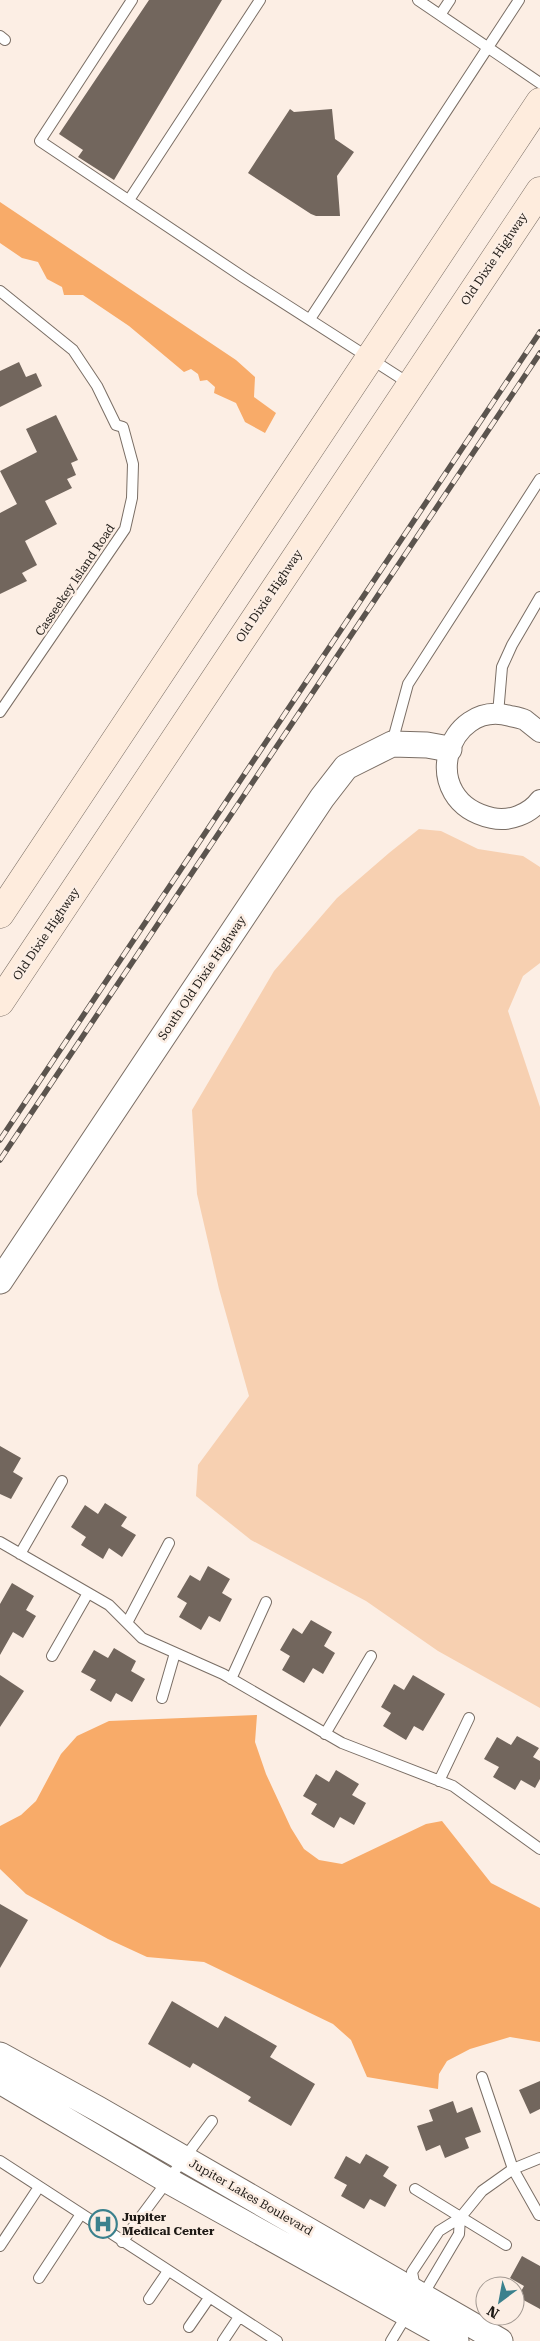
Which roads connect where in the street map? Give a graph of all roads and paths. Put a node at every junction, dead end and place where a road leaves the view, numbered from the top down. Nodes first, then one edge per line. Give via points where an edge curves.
1 (132, 0) edge
2 (260, 0) edge
3 (418, 0) edge
4 (450, 0) edge
5 (519, 0) edge
6 (440, 15) junction
7 (488, 47) junction
8 (540, 83) edge
9 (540, 102) edge
10 (540, 191) edge
11 (128, 200) junction
12 (0, 291) edge
13 (310, 319) junction
14 (370, 358) junction
15 (411, 384) junction
16 (540, 479) edge
17 (540, 597) edge
18 (0, 712) edge
19 (498, 714) junction
20 (540, 732) edge
21 (392, 744) junction
22 (449, 749) junction
23 (539, 805) edge
24 (0, 914) edge
25 (0, 1002) edge
26 (0, 1281) edge
27 (62, 1481) dead end
28 (0, 1542) edge
29 (169, 1543) dead end
30 (20, 1554) junction
31 (88, 1592) junction
32 (266, 1602) dead end
33 (127, 1623) junction
34 (175, 1653) junction
35 (52, 1656) dead end
36 (371, 1656) dead end
37 (231, 1679) junction
38 (162, 1698) dead end
39 (469, 1718) dead end
40 (325, 1734) junction
41 (440, 1781) junction
42 (540, 1847) edge
43 (0, 2055) edge
44 (482, 2077) dead end
45 (0, 2081) edge
46 (212, 2122) dead end
47 (184, 2158) junction
48 (540, 2158) edge
49 (0, 2161) edge
50 (513, 2169) junction
51 (167, 2180) junction
52 (39, 2187) junction
53 (415, 2189) dead end
54 (81, 2214) junction
55 (539, 2215) edge
56 (460, 2218) junction
57 (122, 2242) junction
58 (506, 2245) dead end
59 (0, 2246) edge
60 (168, 2271) junction
61 (39, 2278) dead end
62 (209, 2298) junction
63 (149, 2299) dead end
64 (412, 2304) junction
65 (239, 2317) junction
66 (190, 2327) dead end
67 (223, 2341) edge
68 (277, 2341) edge
69 (391, 2341) edge
70 (456, 2341) edge
71 (500, 2341) edge

1 - 11 lane via 40,141
2 - 11 lane
3 - 6 lane
4 - 6 lane
5 - 7 lane
6 - 7 lane
7 - 8 lane
7 - 13 lane
9 - 14 main road
10 - 15 main road, Old Dixie Highway
11 - 13 lane
12 - 18 lane, Casseekey Island Road via 73,350 97,386 116,425 123,427 133,464 132,498 125,529
13 - 14 lane
14 - 15 lane
14 - 24 main road
15 - 25 main road, Old Dixie Highway
16 - 21 lane via 408,684
17 - 19 lane via 502,668
19 - 20 street via 524,719
19 - 22 street via 471,722 458,733
21 - 22 street, South Old Dixie Highway via 427,744
21 - 26 street, South Old Dixie Highway via 346,767 322,798
22 - 23 street via 448,781 464,806 479,816 497,820 516,817
27 - 30 lane
28 - 30 lane
29 - 33 lane
30 - 31 lane
31 - 33 lane via 110,1605
31 - 35 lane
32 - 37 lane
33 - 34 lane via 142,1638
34 - 37 lane
34 - 38 lane
36 - 40 lane
37 - 40 lane
39 - 41 lane
40 - 41 lane
41 - 42 lane via 453,1786
43 - 47 street, Jupiter Lakes Boulevard
44 - 50 lane
45 - 51 street, Jupiter Lakes Boulevard
46 - 47 lane
47 - 51 lane
47 - 64 street, Jupiter Lakes Boulevard via 330,2242
48 - 50 lane
49 - 52 lane
50 - 55 lane
50 - 56 lane via 482,2191
51 - 57 lane
51 - 64 street, Jupiter Lakes Boulevard
52 - 54 lane
52 - 59 lane
53 - 56 lane
54 - 57 lane
54 - 61 lane
56 - 58 lane
56 - 64 lane via 459,2234 428,2288
56 - 64 lane via 439,2231 412,2272
57 - 60 lane
60 - 62 lane
60 - 63 lane
62 - 65 lane
62 - 66 lane
64 - 69 lane
64 - 70 street, Jupiter Lakes Boulevard
64 - 71 street, Jupiter Lakes Boulevard
65 - 67 lane
65 - 68 lane

